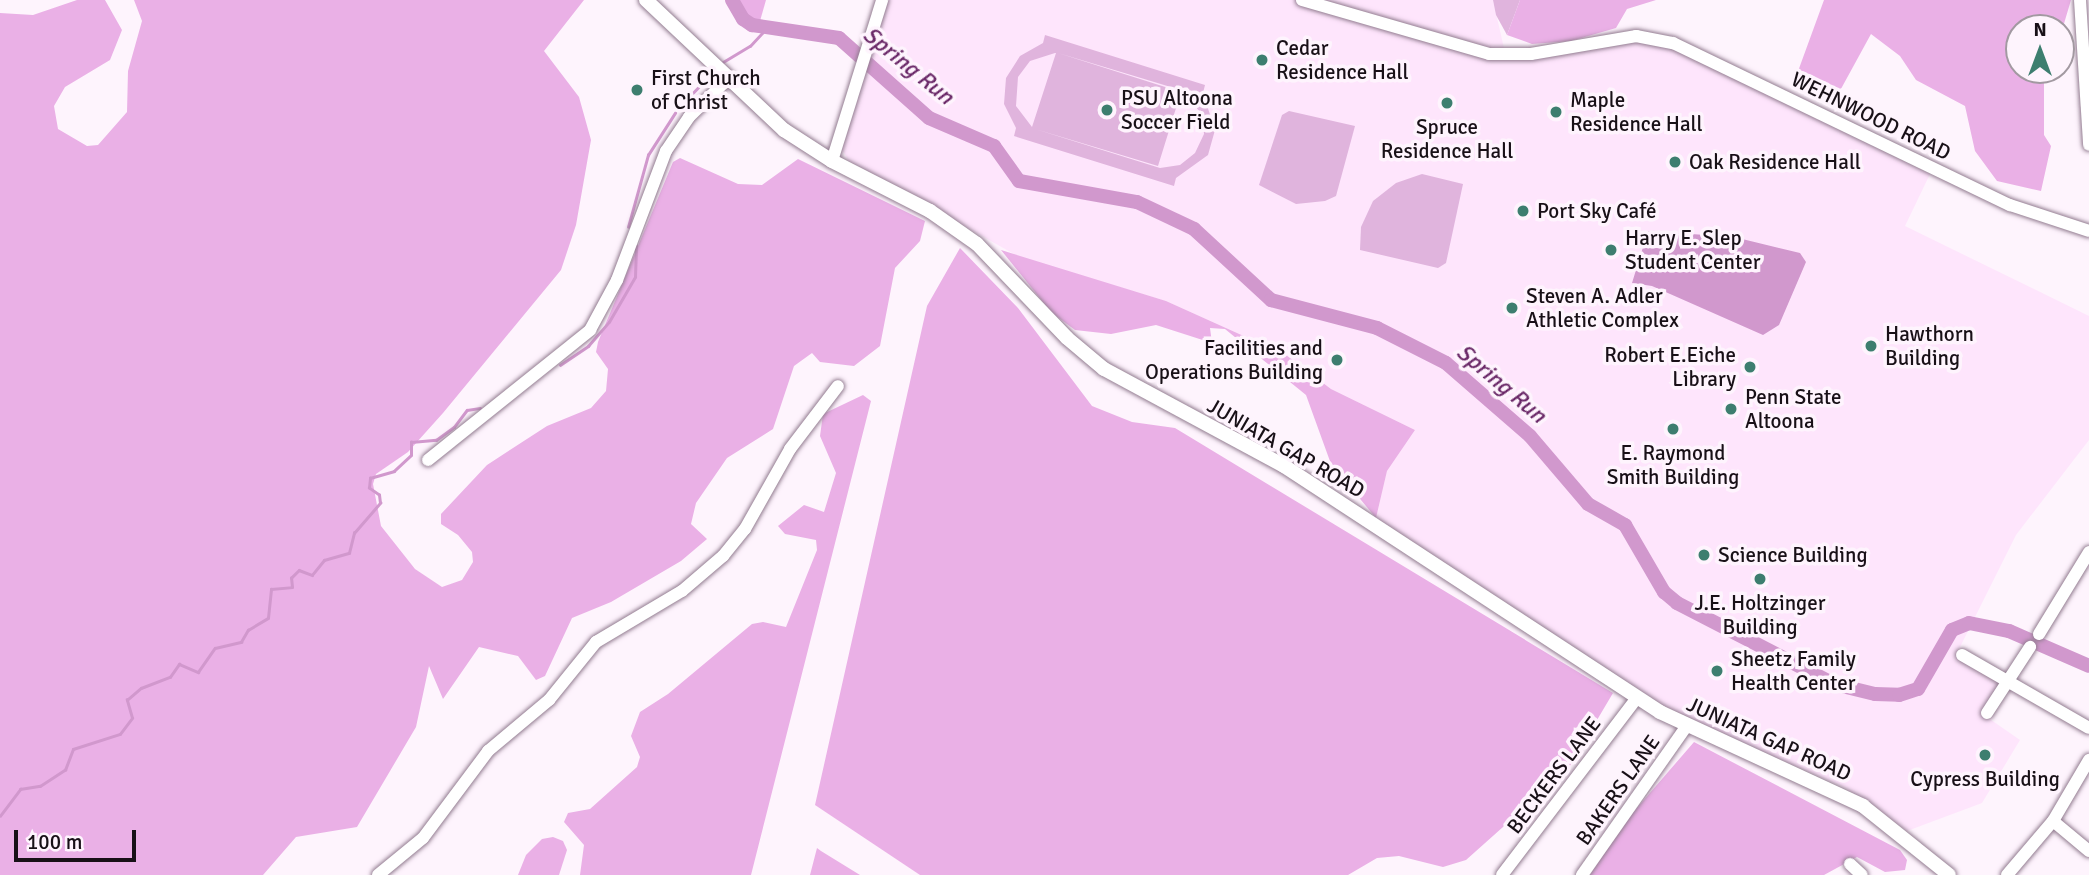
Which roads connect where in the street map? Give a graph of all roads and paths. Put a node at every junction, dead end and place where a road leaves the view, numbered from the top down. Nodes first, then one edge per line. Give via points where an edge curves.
1 (646, 0) edge
2 (882, 0) edge
3 (1302, 0) edge
4 (2080, 0) edge
5 (728, 79) junction
6 (2089, 145) edge
7 (832, 161) junction
8 (2089, 231) edge
9 (838, 386) dead end
10 (428, 460) dead end
11 (2089, 552) edge
12 (2039, 634) dead end
13 (2030, 647) dead end
14 (1962, 654) dead end
15 (2009, 682) junction
16 (1637, 698) junction
17 (1987, 713) dead end
18 (1686, 727) junction
19 (2089, 728) edge
20 (2089, 760) edge
21 (2053, 821) junction
22 (2089, 851) edge
23 (1850, 864) dead end
24 (378, 875) edge
25 (1502, 875) edge
26 (1582, 875) edge
27 (1862, 875) edge
28 (1949, 875) edge
29 (2007, 875) edge

1 - 5 main road, JUNIATA GAP ROAD
2 - 7 street
3 - 8 street, WEHNWOOD ROAD via 1489,54 1531,54 1636,36 1673,43 2010,205
4 - 6 street
5 - 7 main road, JUNIATA GAP ROAD via 784,130
5 - 10 street via 689,117 666,151 617,280 590,330
7 - 16 main road, JUNIATA GAP ROAD via 960,230 1067,338 1117,377 1284,466
9 - 24 street via 790,449 745,529 723,556 682,591 596,642 549,700 488,751 423,838
11 - 12 street
13 - 15 street
14 - 15 street
15 - 17 street
15 - 19 street
16 - 18 main road, JUNIATA GAP ROAD
16 - 25 street, BECKERS LANE
18 - 26 street, BAKERS LANE
18 - 28 main road, JUNIATA GAP ROAD via 1847,797
20 - 21 street
21 - 22 street
21 - 29 street
23 - 27 street

